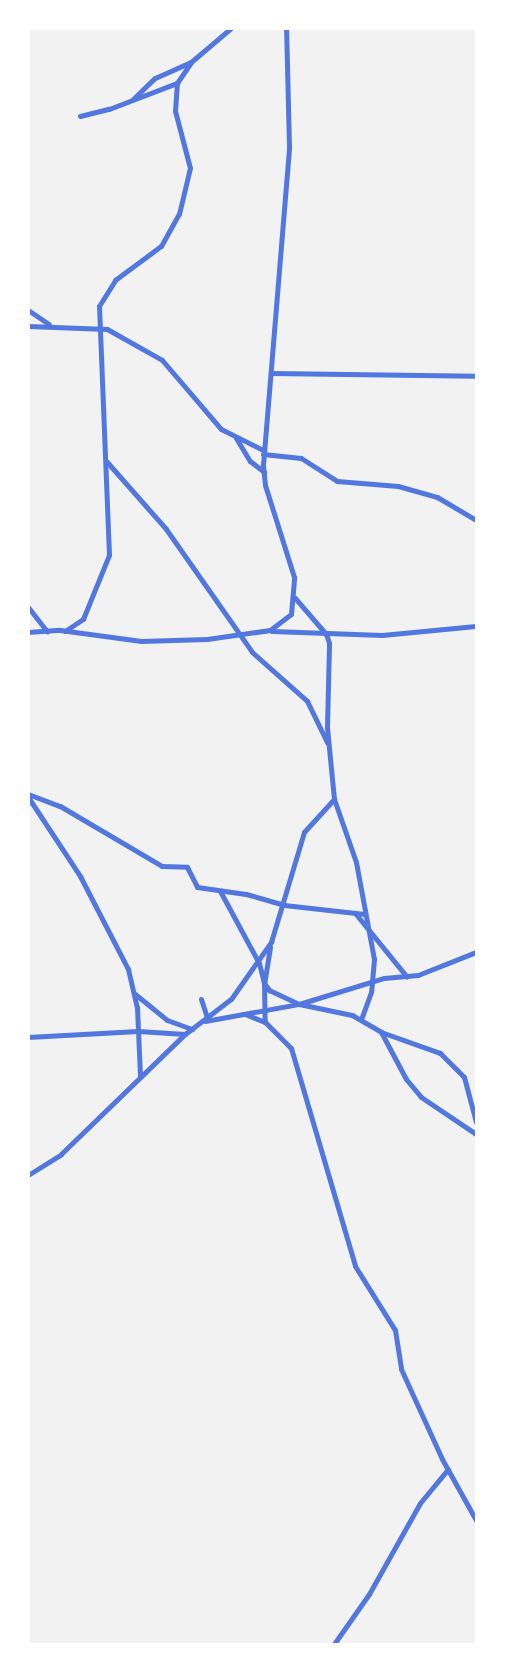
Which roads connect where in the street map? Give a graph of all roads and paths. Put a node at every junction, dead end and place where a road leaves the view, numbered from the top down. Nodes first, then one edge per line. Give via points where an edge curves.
1 (231, 28) edge
2 (286, 28) edge
3 (191, 62) junction
4 (177, 83) junction
5 (130, 102) junction
6 (80, 116) dead end
7 (28, 310) edge
8 (28, 326) edge
9 (53, 326) junction
10 (99, 328) junction
11 (271, 373) junction
12 (477, 376) edge
13 (236, 437) junction
14 (263, 452) junction
15 (107, 462) junction
16 (264, 472) junction
17 (477, 520) edge
18 (295, 598) junction
19 (28, 607) edge
20 (477, 626) edge
21 (270, 630) junction
22 (46, 631) junction
23 (65, 631) junction
24 (28, 632) edge
25 (326, 634) junction
26 (243, 635) junction
27 (329, 746) junction
28 (28, 795) edge
29 (334, 799) junction
30 (220, 891) junction
31 (284, 905) junction
32 (355, 913) junction
33 (364, 914) junction
34 (369, 928) junction
35 (271, 942) junction
36 (477, 952) edge
37 (259, 963) junction
38 (407, 977) junction
39 (373, 982) junction
40 (264, 983) junction
41 (135, 994) junction
42 (201, 999) dead end
43 (299, 1004) junction
44 (264, 1010) junction
45 (245, 1014) junction
46 (361, 1019) junction
47 (205, 1020) junction
48 (265, 1022) junction
49 (192, 1029) junction
50 (138, 1031) junction
51 (381, 1032) junction
52 (185, 1034) junction
53 (28, 1037) edge
54 (140, 1076) junction
55 (477, 1122) edge
56 (477, 1134) edge
57 (28, 1175) edge
58 (448, 1470) junction
59 (477, 1520) edge
60 (334, 1644) edge

1 - 3 street
2 - 11 street via 289,147
3 - 4 street
3 - 5 street via 155,78
4 - 5 street
4 - 10 street via 177,123 190,162 185,199 161,246 107,288 99,306
5 - 6 street
7 - 9 street
8 - 9 street
9 - 10 street
10 - 13 street via 162,360 219,429
10 - 15 street
11 - 12 street
11 - 14 street
13 - 14 street
13 - 16 street via 250,460
14 - 16 street
14 - 17 street via 301,458 338,481 398,486 437,497
15 - 23 street via 108,559 83,619
15 - 26 street via 166,529
16 - 18 street via 294,577
18 - 21 street via 291,614
18 - 25 street
19 - 22 street
20 - 25 street via 416,629 390,635
21 - 25 street
21 - 26 street
22 - 23 street
22 - 24 street
23 - 26 street via 141,641
25 - 27 street via 330,660
26 - 27 street via 260,661 307,701
27 - 29 street
28 - 30 street via 60,806 162,867 187,867 197,887
28 - 41 street via 80,876 128,969
29 - 31 street via 304,832
29 - 33 street via 356,862
30 - 31 street
30 - 37 street
31 - 32 street
31 - 35 street
32 - 33 street
32 - 34 street
33 - 34 street
34 - 38 street
34 - 39 street
35 - 37 street
35 - 40 street
36 - 38 street
37 - 40 street
37 - 47 street via 231,999
38 - 39 street
39 - 43 street
39 - 46 street
40 - 43 street via 268,990
40 - 44 street
41 - 49 street via 167,1020
41 - 50 street
42 - 47 street
43 - 44 street
43 - 46 street
44 - 45 street
44 - 48 street
45 - 47 street
45 - 48 street
46 - 51 street
47 - 49 street
48 - 58 street via 291,1048 355,1266 395,1330 401,1369
49 - 52 street
50 - 52 street
50 - 53 street
50 - 54 street
51 - 55 street via 422,1043 453,1063 465,1077
51 - 56 street via 406,1079 421,1097 439,1113 466,1124
52 - 54 street
54 - 57 street via 75,1141
58 - 59 street
58 - 60 street via 420,1503 369,1594

